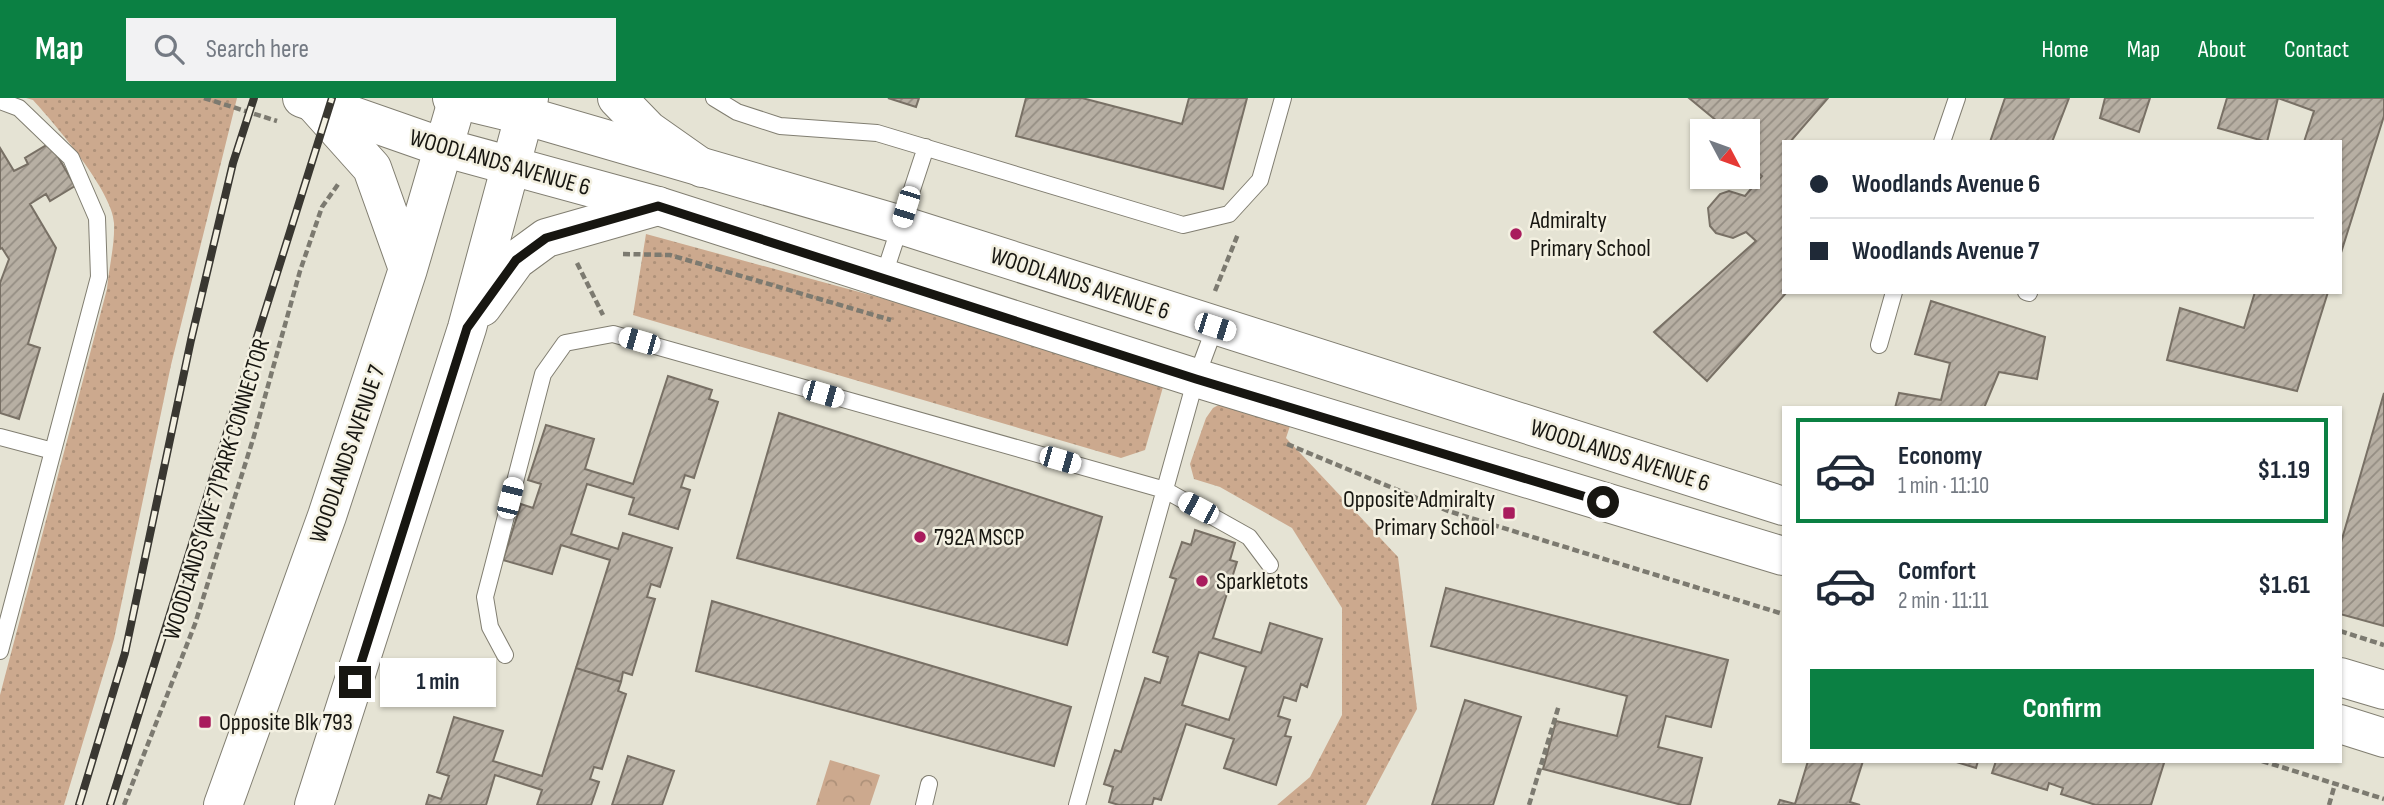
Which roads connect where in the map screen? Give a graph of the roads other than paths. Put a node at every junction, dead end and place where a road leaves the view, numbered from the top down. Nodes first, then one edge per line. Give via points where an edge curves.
1 (456, 98) edge
2 (617, 98) edge
3 (714, 98) edge
4 (1283, 98) edge
5 (1956, 98) edge
6 (0, 102) edge
7 (526, 107) edge
8 (299, 108) edge
9 (1943, 140) edge
10 (442, 147) junction
11 (926, 147) junction
12 (511, 167) junction
13 (702, 168) junction
14 (658, 206) junction
15 (901, 225) junction
16 (408, 269) junction
17 (883, 280) junction
18 (1893, 294) edge
19 (1213, 314) junction
20 (467, 328) junction
21 (1879, 345) dead end
22 (1196, 379) junction
23 (0, 436) edge
24 (53, 451) junction
25 (1165, 490) junction
26 (1782, 506) edge
27 (1782, 556) edge
28 (1270, 565) dead end
29 (0, 651) edge
30 (505, 655) dead end
31 (2342, 678) edge
32 (2384, 690) edge
33 (2342, 725) edge
34 (2384, 738) edge
35 (929, 784) dead end
36 (223, 805) edge
37 (314, 805) edge
38 (924, 805) edge
39 (1077, 805) edge

1 - 7 street, WOODLANDS AVENUE 6
1 - 10 street, WOODLANDS AVENUE 7
2 - 13 street via 648,130
3 - 11 lane via 737,112 780,126 877,133
4 - 11 lane via 1260,180 1229,214 1183,225
5 - 9 lane
6 - 24 lane via 19,108 71,158 97,218 99,276
7 - 12 street
7 - 13 street, WOODLANDS AVENUE 6
8 - 10 street, WOODLANDS AVENUE 6
8 - 16 street via 372,168
10 - 12 street, WOODLANDS AVENUE 6
10 - 16 street, WOODLANDS AVENUE 7
11 - 15 lane
12 - 14 street, WOODLANDS AVENUE 6
12 - 20 street
13 - 15 street, WOODLANDS AVENUE 6
14 - 17 street, WOODLANDS AVENUE 6
14 - 20 street via 546,238 516,260
15 - 17 lane
15 - 19 street, WOODLANDS AVENUE 6
16 - 36 street, WOODLANDS AVENUE 7 via 327,516
17 - 22 street, WOODLANDS AVENUE 6
18 - 21 lane
19 - 22 lane
19 - 26 street, WOODLANDS AVENUE 6
20 - 37 street
22 - 25 lane
22 - 27 street, WOODLANDS AVENUE 6
23 - 24 lane
24 - 29 lane
25 - 28 lane via 1249,537
25 - 30 lane via 613,334 565,343 542,374 485,597 490,627
25 - 39 lane
31 - 32 street
33 - 34 street
35 - 38 lane

